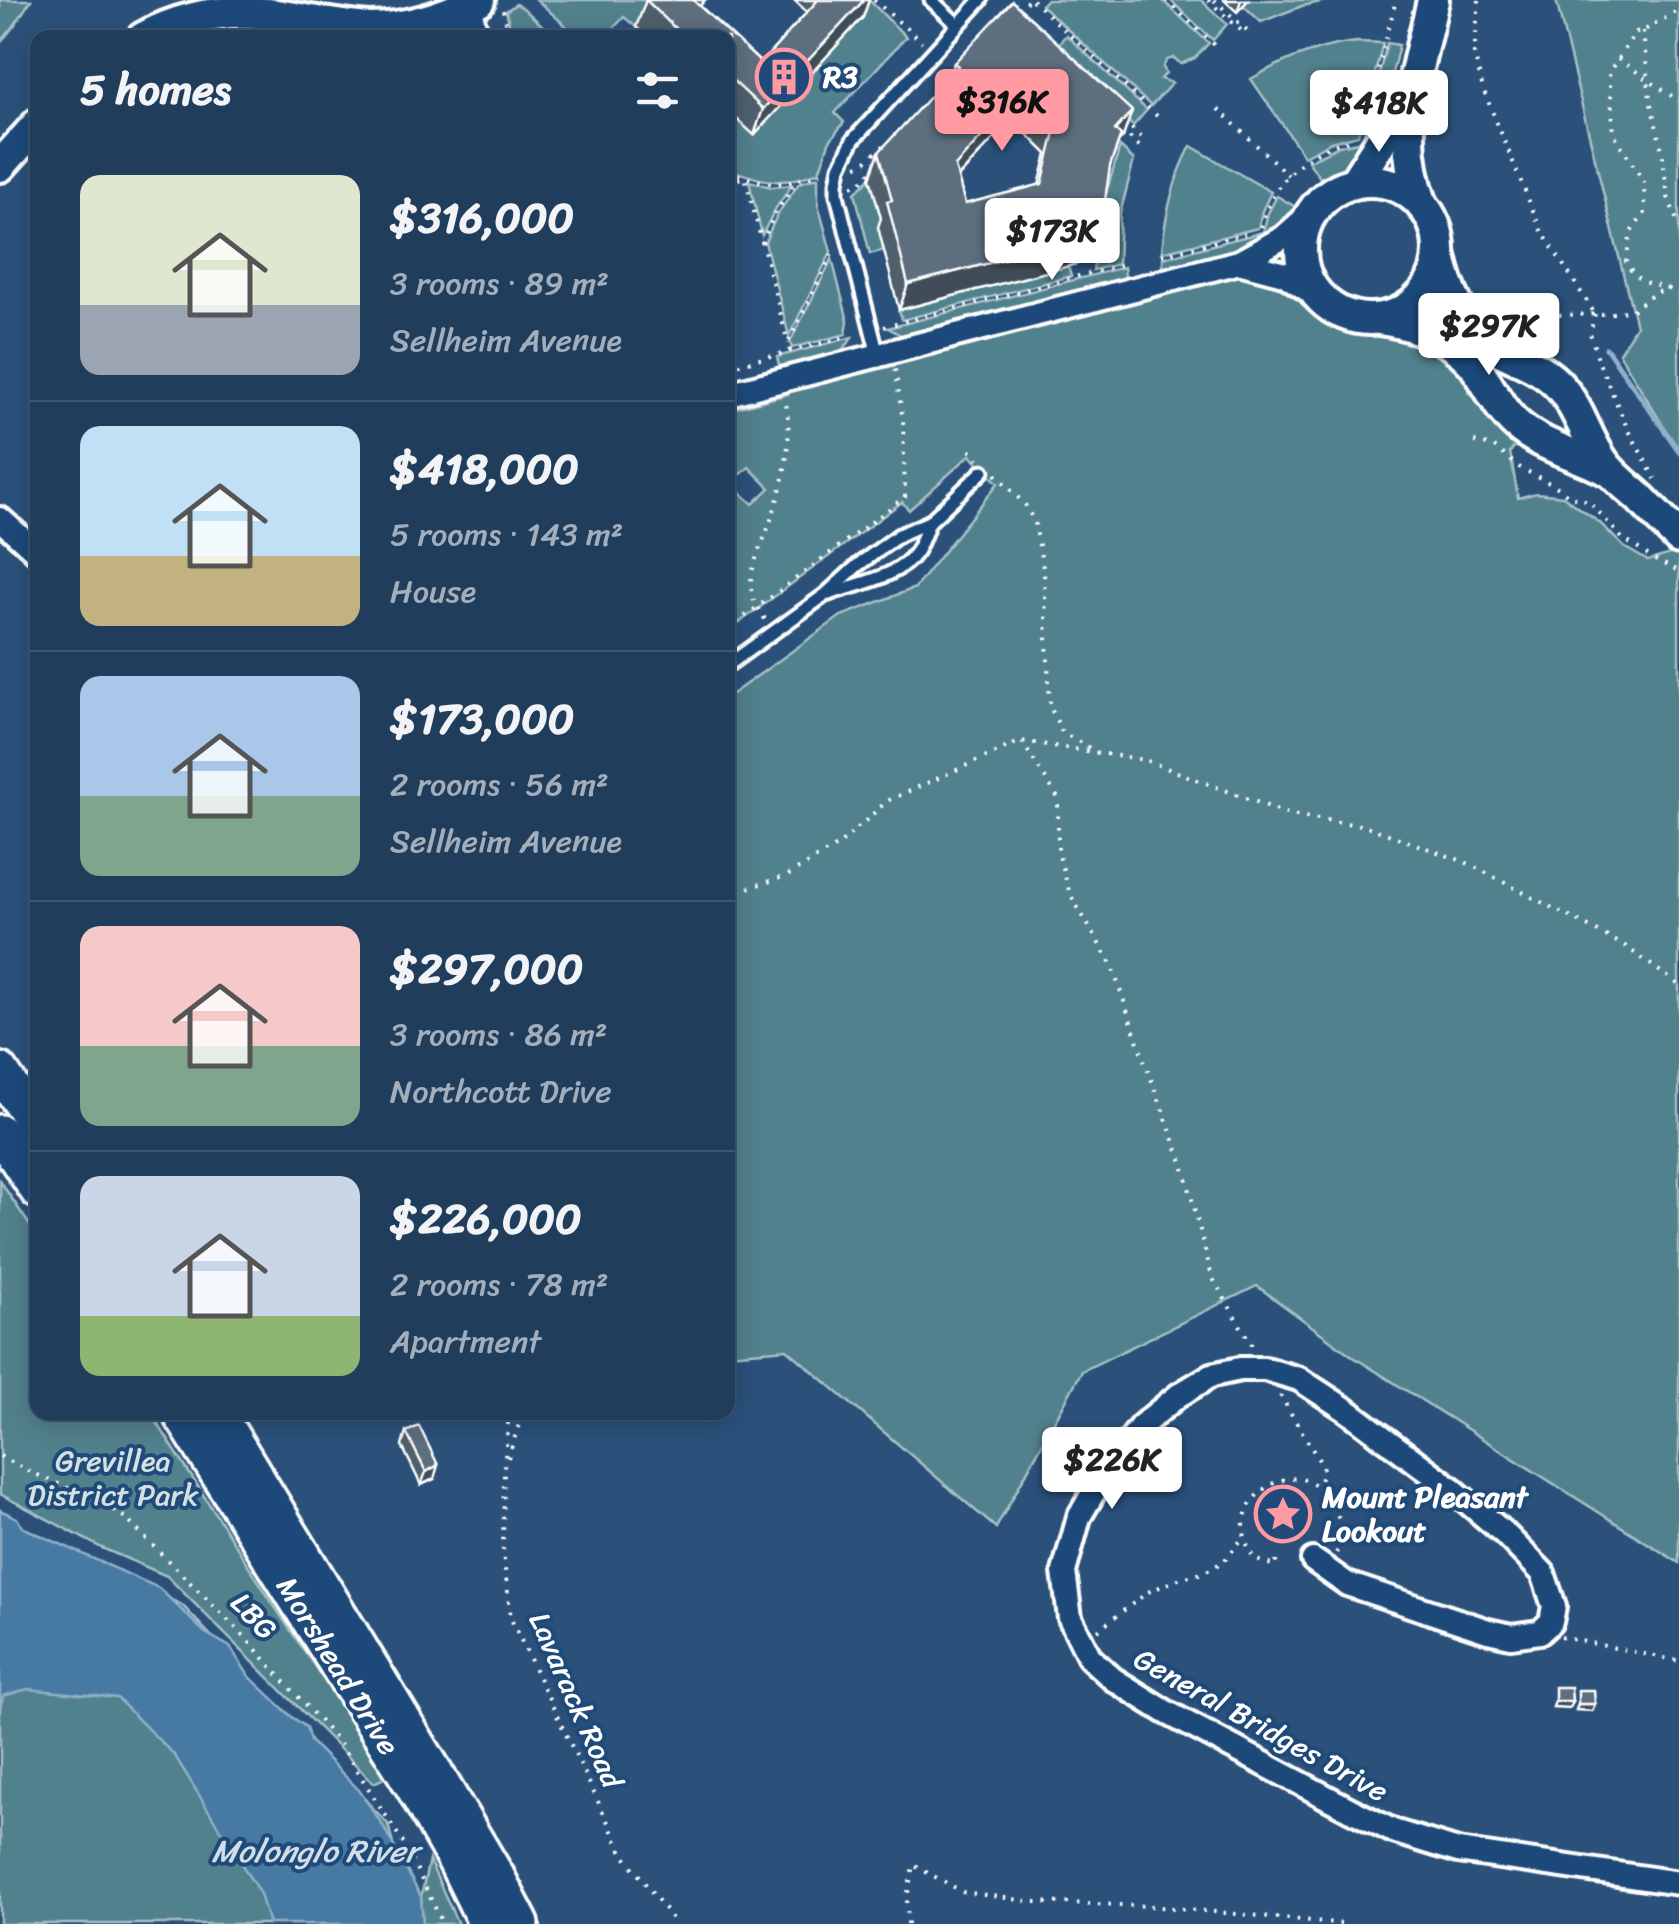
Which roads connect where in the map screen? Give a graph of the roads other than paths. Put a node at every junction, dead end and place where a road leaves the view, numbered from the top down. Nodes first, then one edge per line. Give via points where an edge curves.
1 (931, 0) edge
2 (981, 0) edge
3 (1433, 0) edge
4 (471, 13) edge
5 (958, 25) junction
6 (162, 30) edge
7 (1410, 94) junction
8 (30, 133) edge
9 (0, 166) edge
10 (1355, 182) junction
11 (1422, 205) junction
12 (1312, 212) junction
13 (1438, 250) junction
14 (1239, 262) junction
15 (1321, 299) junction
16 (1375, 319) junction
17 (884, 353) junction
18 (735, 392) edge
19 (986, 468) road end
20 (1610, 471) junction
21 (0, 519) edge
22 (929, 522) junction
23 (1679, 538) edge
24 (30, 546) edge
25 (825, 595) junction
26 (735, 660) edge
27 (0, 1071) edge
28 (30, 1116) edge
29 (0, 1133) edge
30 (30, 1178) edge
31 (185, 1420) edge
32 (221, 1420) edge
33 (1318, 1564) road end
34 (1679, 1883) edge
35 (488, 1924) edge
36 (521, 1924) edge

1 - 5 lane
2 - 5 lane
3 - 7 street
4 - 6 street via 368,29 245,12
5 - 17 lane via 856,138 840,167 837,195
7 - 10 street
7 - 11 street via 1409,154
8 - 9 street
10 - 11 street via 1386,183
10 - 12 street via 1326,196
11 - 13 street
12 - 14 street via 1284,238
12 - 15 street via 1301,241 1302,262
13 - 16 street via 1434,275 1416,301
13 - 20 street via 1474,332 1557,383
14 - 15 street via 1284,274
14 - 17 street
15 - 16 street via 1348,316
16 - 20 street via 1456,346 1522,428
17 - 18 street
19 - 22 lane
20 - 23 street
21 - 24 street
22 - 25 lane via 898,535
22 - 25 lane via 916,552 901,566
25 - 26 lane
27 - 28 main road
29 - 30 main road
31 - 35 main road, Morshead Drive via 414,1787
32 - 36 main road, Morshead Drive
33 - 34 street, General Bridges Drive via 1347,1584 1488,1631 1540,1632 1551,1622 1554,1606 1543,1574 1505,1534 1348,1412 1299,1379 1265,1369 1212,1375 1141,1426 1079,1518 1064,1572 1070,1618 1090,1658 1113,1679 1393,1831 1458,1850

